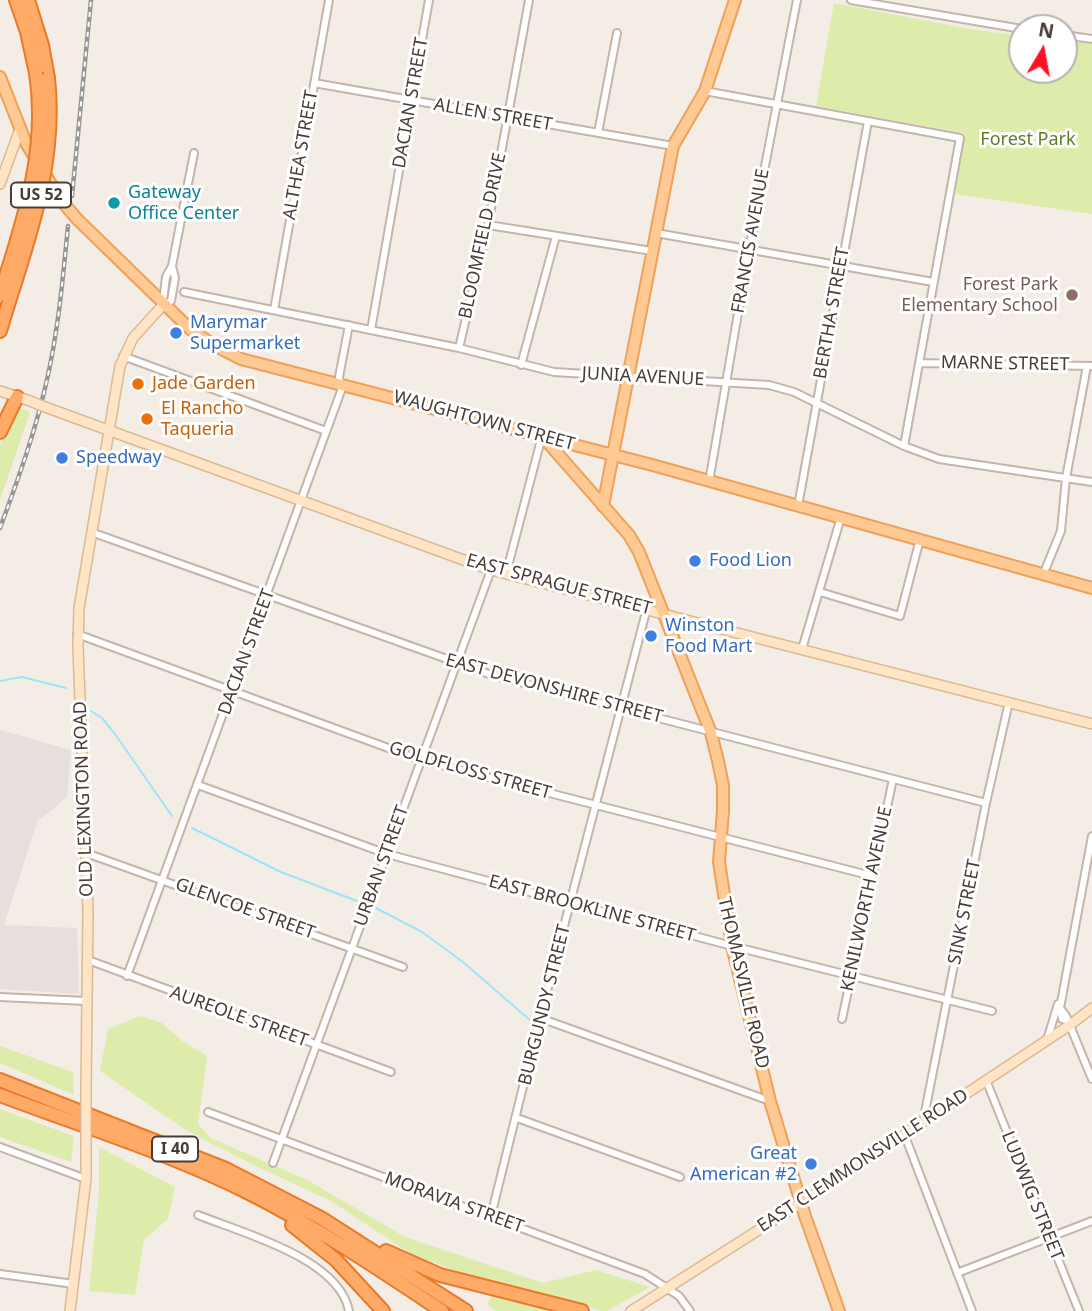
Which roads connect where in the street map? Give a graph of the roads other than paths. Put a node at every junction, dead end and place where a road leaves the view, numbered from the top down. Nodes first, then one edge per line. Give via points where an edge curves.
1 (16, 0) edge
2 (27, 0) edge
3 (329, 0) edge
4 (429, 0) edge
5 (529, 0) edge
6 (735, 0) edge
7 (797, 0) edge
8 (851, 0) edge
9 (1008, 27) edge
10 (617, 33) dead end
11 (42, 76) junction
12 (0, 78) edge
13 (314, 83) junction
14 (705, 91) junction
15 (412, 101) junction
16 (776, 104) junction
17 (507, 117) junction
18 (868, 121) junction
19 (20, 129) junction
20 (598, 133) junction
21 (673, 146) junction
22 (194, 153) dead end
23 (0, 184) edge
24 (488, 225) junction
25 (656, 233) junction
26 (556, 236) junction
27 (749, 249) junction
28 (653, 251) junction
29 (840, 265) junction
30 (933, 282) junction
31 (184, 292) dead end
32 (0, 295) edge
33 (163, 305) junction
34 (274, 310) junction
35 (349, 325) junction
36 (371, 330) junction
37 (0, 331) edge
38 (459, 348) junction
39 (123, 356) junction
40 (919, 363) junction
41 (521, 365) junction
42 (1089, 366) edge
43 (630, 376) junction
44 (726, 381) junction
45 (340, 385) junction
46 (0, 391) edge
47 (24, 399) junction
48 (817, 402) junction
49 (107, 430) junction
50 (326, 430) junction
51 (0, 432) edge
52 (542, 436) junction
53 (904, 446) junction
54 (614, 455) junction
55 (1066, 478) junction
56 (709, 482) junction
57 (1092, 482) edge
58 (301, 500) junction
59 (603, 506) junction
60 (797, 506) junction
61 (841, 517) junction
62 (91, 531) junction
63 (920, 539) junction
64 (491, 570) junction
65 (506, 574) junction
66 (1043, 575) junction
67 (1092, 588) edge
68 (820, 592) junction
69 (268, 596) junction
70 (647, 608) junction
71 (664, 612) junction
72 (78, 634) junction
73 (802, 649) junction
74 (456, 664) junction
75 (232, 690) junction
76 (1009, 702) junction
77 (622, 708) junction
78 (1092, 724) edge
79 (710, 733) junction
80 (421, 760) junction
81 (893, 779) junction
82 (198, 785) junction
83 (986, 803) junction
84 (597, 806) junction
85 (1092, 836) edge
86 (721, 838) junction
87 (86, 853) junction
88 (387, 854) junction
89 (872, 876) junction
90 (163, 881) junction
91 (571, 904) junction
92 (732, 946) junction
93 (353, 948) junction
94 (88, 960) junction
95 (403, 967) dead end
96 (851, 975) junction
97 (127, 976) junction
98 (0, 997) edge
99 (947, 1000) junction
100 (1061, 1000) junction
101 (87, 1001) junction
102 (1092, 1008) edge
103 (992, 1011) dead end
104 (540, 1018) junction
105 (842, 1019) dead end
106 (1068, 1023) junction
107 (1046, 1041) junction
108 (317, 1045) junction
109 (391, 1072) dead end
110 (1092, 1079) edge
111 (0, 1080) edge
112 (986, 1080) junction
113 (0, 1095) edge
114 (770, 1101) junction
115 (208, 1112) dead end
116 (517, 1118) junction
117 (923, 1122) junction
118 (905, 1136) junction
119 (281, 1140) junction
120 (0, 1147) edge
121 (273, 1163) dead end
122 (680, 1177) dead end
123 (86, 1179) junction
124 (247, 1192) junction
125 (801, 1203) junction
126 (198, 1215) dead end
127 (491, 1216) junction
128 (1092, 1221) edge
129 (344, 1232) junction
130 (1049, 1238) junction
131 (957, 1273) junction
132 (0, 1274) edge
133 (75, 1284) junction
134 (668, 1288) junction
135 (70, 1311) edge
136 (349, 1311) edge
137 (383, 1311) edge
138 (442, 1311) edge
139 (467, 1311) edge
140 (582, 1311) edge
141 (631, 1311) edge
142 (690, 1311) edge
143 (839, 1311) edge
144 (972, 1311) edge
145 (1079, 1311) edge

1 - 11 highway, US 52
2 - 11 highway, US 52 via 42,45
3 - 13 street, ALTHEA STREET
4 - 15 street, DACIAN STREET
5 - 17 street, BLOOMFIELD DRIVE
6 - 14 main road
7 - 16 street, FRANCIS AVENUE
8 - 9 street
10 - 20 street
11 - 32 highway, US 52, bridge via 36,166
11 - 37 highway, US 52, bridge via 51,121 47,168
12 - 19 main road, WAUGHTOWN STREET
13 - 15 street, ALLEN STREET
13 - 34 street, ALTHEA STREET
14 - 16 street
14 - 21 main road
15 - 17 street, ALLEN STREET
15 - 36 street, DACIAN STREET
16 - 18 street
16 - 27 street, FRANCIS AVENUE
17 - 20 street, ALLEN STREET
17 - 24 street, BLOOMFIELD DRIVE
18 - 29 street, BERTHA STREET
18 - 30 street via 960,138
19 - 23 main road via 6,156
19 - 33 main road, WAUGHTOWN STREET, bridge via 60,199
20 - 21 street, ALLEN STREET
21 - 25 main road
22 - 33 street
24 - 26 street
24 - 38 street, BLOOMFIELD DRIVE
25 - 27 street
25 - 28 main road
26 - 28 street
26 - 41 street
27 - 29 street
27 - 44 street, FRANCIS AVENUE
28 - 43 main road
29 - 30 street
29 - 48 street, BERTHA STREET
30 - 40 street
31 - 34 street, JUNIA AVENUE
33 - 39 main road, OLD LEXINGTON ROAD
33 - 45 main road, WAUGHTOWN STREET via 201,337 232,355
34 - 35 street, JUNIA AVENUE
35 - 36 street, JUNIA AVENUE
35 - 45 street, DACIAN STREET
36 - 38 street, JUNIA AVENUE
38 - 41 street, JUNIA AVENUE
39 - 49 main road, OLD LEXINGTON ROAD
39 - 50 street
40 - 42 street, MARNE STREET
40 - 53 street
41 - 43 street, JUNIA AVENUE via 554,372
42 - 55 street
43 - 44 street, JUNIA AVENUE
43 - 54 main road
44 - 48 street, JUNIA AVENUE via 769,385
44 - 56 street, FRANCIS AVENUE
45 - 50 street, DACIAN STREET
45 - 52 main road, WAUGHTOWN STREET
46 - 47 main road, EAST SPRAGUE STREET
47 - 49 main road, EAST SPRAGUE STREET, bridge
47 - 51 highway
48 - 53 street, JUNIA AVENUE
48 - 60 street, BERTHA STREET
49 - 58 main road, EAST SPRAGUE STREET
49 - 62 main road, OLD LEXINGTON ROAD
50 - 58 street, DACIAN STREET
52 - 54 main road, WAUGHTOWN STREET
52 - 59 main road, THOMASVILLE ROAD
52 - 65 street
53 - 55 street, JUNIA AVENUE via 939,458
54 - 56 main road, WAUGHTOWN STREET
54 - 59 main road
55 - 57 street, JUNIA AVENUE
55 - 66 street via 1061,531
56 - 60 main road, WAUGHTOWN STREET
58 - 64 main road, EAST SPRAGUE STREET
58 - 69 street, DACIAN STREET
59 - 71 main road, THOMASVILLE ROAD via 639,552
60 - 61 main road, WAUGHTOWN STREET
61 - 63 main road, WAUGHTOWN STREET
61 - 68 street
62 - 69 street, EAST DEVONSHIRE STREET
62 - 72 main road, OLD LEXINGTON ROAD
63 - 66 main road, WAUGHTOWN STREET
63 - 68 street via 900,616
64 - 65 main road, EAST SPRAGUE STREET
64 - 74 street, URBAN STREET
65 - 70 main road, EAST SPRAGUE STREET
66 - 67 main road, WAUGHTOWN STREET
68 - 73 street
69 - 74 street, EAST DEVONSHIRE STREET
69 - 75 street, DACIAN STREET
70 - 71 main road, EAST SPRAGUE STREET
70 - 77 street, BURGUNDY STREET
71 - 73 main road, EAST SPRAGUE STREET
71 - 79 main road, THOMASVILLE ROAD
72 - 75 street, GOLDFLOSS STREET
72 - 87 main road, OLD LEXINGTON ROAD
73 - 76 main road, EAST SPRAGUE STREET
74 - 77 street, EAST DEVONSHIRE STREET
74 - 80 street, URBAN STREET
75 - 80 street, GOLDFLOSS STREET
75 - 82 street, DACIAN STREET
76 - 78 main road, EAST SPRAGUE STREET
76 - 83 street, SINK STREET
77 - 79 street, EAST DEVONSHIRE STREET
77 - 84 street, BURGUNDY STREET
79 - 81 street, EAST DEVONSHIRE STREET
79 - 86 main road, THOMASVILLE ROAD via 723,785
80 - 84 street, GOLDFLOSS STREET
80 - 88 street, URBAN STREET
81 - 83 street, EAST DEVONSHIRE STREET
81 - 89 street, KENILWORTH AVENUE
82 - 88 street, EAST BROOKLINE STREET
82 - 90 street, DACIAN STREET
83 - 99 street, SINK STREET
84 - 86 street, GOLDFLOSS STREET
84 - 91 street, BURGUNDY STREET
85 - 100 street
86 - 89 street, GOLDFLOSS STREET
86 - 92 main road, THOMASVILLE ROAD via 719,862
87 - 90 street, GLENCOE STREET
87 - 94 main road, OLD LEXINGTON ROAD
88 - 91 street, EAST BROOKLINE STREET
88 - 93 street, URBAN STREET
89 - 96 street, KENILWORTH AVENUE
90 - 93 street, GLENCOE STREET
90 - 97 street, DACIAN STREET
91 - 92 street, EAST BROOKLINE STREET
91 - 104 street, BURGUNDY STREET
92 - 96 street, EAST BROOKLINE STREET
92 - 114 main road, THOMASVILLE ROAD
93 - 95 street, GLENCOE STREET
93 - 108 street, URBAN STREET
94 - 97 street, AUREOLE STREET
94 - 101 main road, OLD LEXINGTON ROAD
96 - 99 street, EAST BROOKLINE STREET
96 - 105 street, KENILWORTH AVENUE
97 - 108 street, AUREOLE STREET
98 - 101 street
99 - 103 street, EAST BROOKLINE STREET
99 - 117 street, SINK STREET
100 - 106 street via 1062,1019
100 - 107 street
101 - 123 main road, OLD LEXINGTON ROAD, bridge
102 - 106 main road, EAST CLEMMONSVILLE ROAD
104 - 114 street
104 - 116 street, BURGUNDY STREET
106 - 107 main road, EAST CLEMMONSVILLE ROAD
106 - 110 street
107 - 112 main road, EAST CLEMMONSVILLE ROAD
108 - 109 street, AUREOLE STREET
108 - 119 street, URBAN STREET
111 - 129 highway, I 40 via 226,1169
112 - 117 main road, EAST CLEMMONSVILLE ROAD
112 - 130 street, LUDWIG STREET
113 - 124 highway, I 40
114 - 125 main road, THOMASVILLE ROAD
115 - 119 street, MORAVIA STREET
116 - 122 street
116 - 127 street, BURGUNDY STREET
117 - 118 main road, EAST CLEMMONSVILLE ROAD
118 - 125 main road, EAST CLEMMONSVILLE ROAD
118 - 131 street
119 - 121 street, URBAN STREET
119 - 127 street, MORAVIA STREET
120 - 123 street
123 - 133 main road, OLD LEXINGTON ROAD
124 - 137 highway via 336,1260
124 - 138 highway, I 40 via 328,1237
125 - 134 main road, EAST CLEMMONSVILLE ROAD
125 - 143 main road, THOMASVILLE ROAD
126 - 136 street via 303,1257 337,1287
127 - 134 street, MORAVIA STREET via 645,1274
128 - 130 street
129 - 139 highway, I 40
129 - 140 highway via 440,1275
130 - 131 street
130 - 145 street, LUDWIG STREET
131 - 144 street
132 - 133 street
133 - 135 main road, OLD LEXINGTON ROAD
134 - 141 main road, EAST CLEMMONSVILLE ROAD
134 - 142 street, MORAVIA STREET

